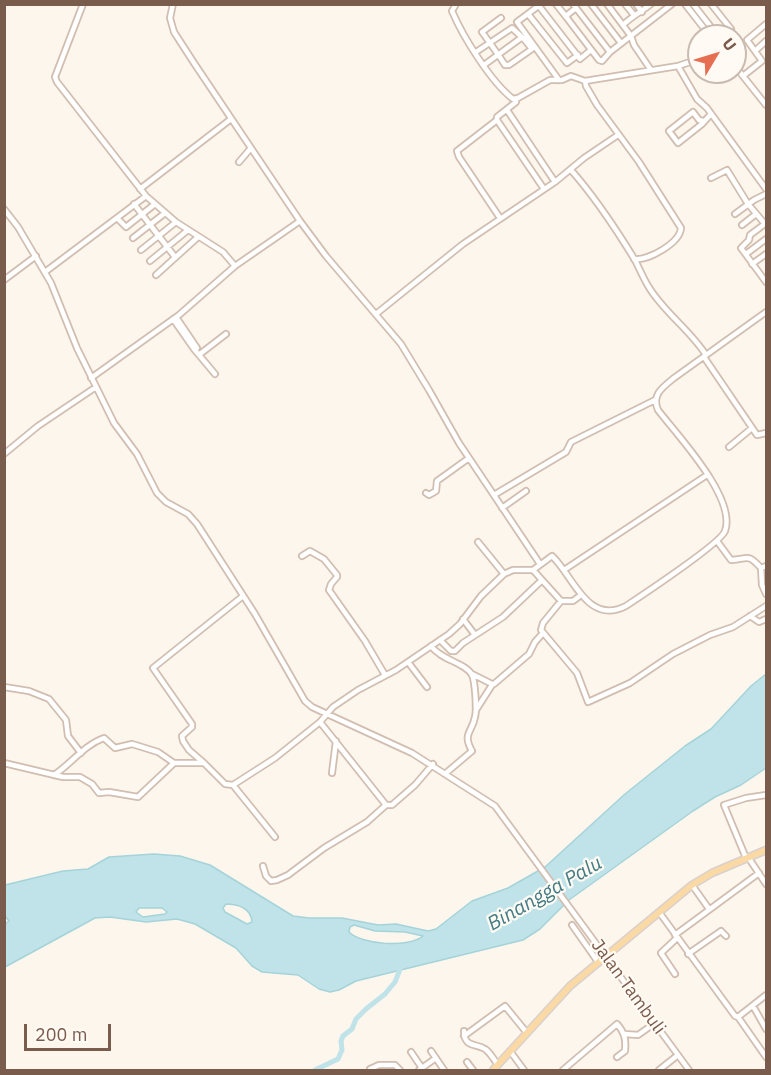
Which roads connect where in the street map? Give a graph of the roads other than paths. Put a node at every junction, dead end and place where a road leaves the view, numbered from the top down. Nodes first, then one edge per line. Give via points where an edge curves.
1 (83, 4) edge
2 (173, 4) edge
3 (456, 4) edge
4 (556, 4) edge
5 (591, 4) edge
6 (607, 4) edge
7 (625, 4) edge
8 (636, 4) edge
9 (651, 4) edge
10 (685, 4) edge
11 (693, 4) edge
12 (711, 4) edge
13 (540, 5) edge
14 (670, 5) edge
15 (575, 6) edge
16 (642, 12) junction
17 (528, 14) junction
18 (633, 15) junction
19 (501, 18) dead end
20 (567, 18) junction
21 (701, 24) edge
22 (709, 24) edge
23 (727, 24) edge
24 (766, 24) edge
25 (623, 25) junction
26 (631, 36) junction
27 (521, 38) junction
28 (766, 41) edge
29 (490, 43) junction
30 (621, 44) junction
31 (591, 50) junction
32 (755, 51) junction
33 (476, 52) junction
34 (610, 52) junction
35 (498, 55) junction
36 (578, 55) junction
37 (687, 63) edge
38 (484, 65) junction
39 (678, 66) junction
40 (651, 70) junction
41 (747, 73) edge
42 (559, 80) junction
43 (585, 81) junction
44 (747, 81) edge
45 (516, 99) junction
46 (766, 105) edge
47 (507, 110) junction
48 (711, 114) junction
49 (231, 119) junction
50 (496, 120) junction
51 (703, 121) junction
52 (618, 135) junction
53 (251, 148) junction
54 (239, 162) dead end
55 (571, 170) junction
56 (766, 174) edge
57 (711, 178) dead end
58 (760, 180) junction
59 (555, 182) junction
60 (140, 189) junction
61 (544, 189) junction
62 (766, 189) edge
63 (766, 194) edge
64 (146, 196) junction
65 (134, 204) junction
66 (155, 204) junction
67 (748, 204) junction
68 (4, 210) edge
69 (165, 213) junction
70 (142, 214) junction
71 (735, 214) dead end
72 (756, 214) junction
73 (117, 218) junction
74 (500, 218) junction
75 (300, 221) junction
76 (176, 222) junction
77 (766, 223) edge
78 (150, 225) junction
79 (741, 225) dead end
80 (188, 230) junction
81 (159, 236) junction
82 (198, 237) junction
83 (133, 238) dead end
84 (766, 239) edge
85 (167, 247) junction
86 (141, 250) dead end
87 (746, 254) junction
88 (766, 254) edge
89 (36, 256) junction
90 (175, 257) junction
91 (634, 259) junction
92 (150, 261) dead end
93 (752, 264) junction
94 (235, 266) junction
95 (765, 270) edge
96 (45, 272) junction
97 (156, 274) dead end
98 (760, 274) junction
99 (4, 280) edge
100 (766, 282) edge
101 (766, 312) edge
102 (376, 314) junction
103 (174, 318) junction
104 (226, 334) dead end
105 (199, 353) junction
106 (705, 356) junction
107 (215, 374) dead end
108 (92, 378) junction
109 (96, 387) junction
110 (655, 400) junction
111 (752, 428) junction
112 (766, 433) edge
113 (729, 447) dead end
114 (4, 454) edge
115 (469, 458) junction
116 (707, 475) junction
117 (526, 492) dead end
118 (426, 493) dead end
119 (494, 495) junction
120 (502, 508) junction
121 (717, 541) junction
122 (478, 542) dead end
123 (302, 556) dead end
124 (540, 564) junction
125 (765, 568) edge
126 (533, 570) junction
127 (564, 570) junction
128 (504, 574) junction
129 (542, 581) junction
130 (766, 594) edge
131 (581, 595) junction
132 (243, 596) junction
133 (561, 602) junction
134 (766, 606) edge
135 (750, 616) junction
136 (463, 619) junction
137 (766, 619) edge
138 (543, 633) junction
139 (475, 635) junction
140 (440, 640) junction
141 (431, 646) junction
142 (408, 662) junction
143 (472, 674) junction
144 (386, 675) junction
145 (492, 685) junction
146 (4, 687) edge
147 (427, 687) dead end
148 (476, 710) junction
149 (329, 714) junction
150 (320, 722) junction
151 (336, 741) junction
152 (81, 753) junction
153 (4, 763) edge
154 (174, 763) junction
155 (204, 763) junction
156 (433, 764) junction
157 (332, 773) dead end
158 (446, 773) junction
159 (54, 775) junction
160 (233, 786) junction
161 (766, 795) edge
162 (386, 806) junction
163 (274, 837) dead end
164 (766, 850) edge
165 (747, 857) junction
166 (264, 866) dead end
167 (759, 873) junction
168 (766, 884) edge
169 (692, 885) junction
170 (709, 909) junction
171 (659, 912) junction
172 (572, 925) dead end
173 (726, 936) dead end
174 (676, 937) junction
175 (688, 954) junction
176 (605, 956) junction
177 (598, 962) junction
178 (675, 974) dead end
179 (766, 995) edge
180 (753, 1006) junction
181 (738, 1017) junction
182 (655, 1023) junction
183 (766, 1029) edge
184 (527, 1033) junction
185 (625, 1034) junction
186 (431, 1051) dead end
187 (510, 1051) junction
188 (411, 1052) dead end
189 (678, 1055) junction
190 (617, 1057) dead end
191 (436, 1058) junction
192 (766, 1058) edge
193 (467, 1062) dead end
194 (498, 1065) junction
195 (370, 1069) edge
196 (420, 1069) edge
197 (400, 1071) edge
198 (444, 1071) edge
199 (473, 1071) edge
200 (493, 1071) edge
201 (524, 1071) edge
202 (563, 1071) edge
203 (659, 1071) edge
204 (689, 1071) edge

1 - 60 street via 55,76
2 - 49 street via 170,18 174,32
3 - 33 street via 452,12
4 - 20 street
5 - 30 street
6 - 25 street
7 - 18 street
8 - 16 street
9 - 16 street
10 - 21 street
11 - 22 street
12 - 23 street
13 - 17 street
13 - 36 street
14 - 26 street
15 - 20 street
15 - 34 street
16 - 18 street
17 - 36 street via 567,63
17 - 42 street via 517,22
18 - 25 street
19 - 29 street via 482,31
20 - 31 street
24 - 32 street via 747,40
25 - 26 street
26 - 30 street
26 - 40 street
27 - 29 street via 512,28
27 - 35 street
27 - 35 street via 532,49 508,66
28 - 32 street
29 - 33 street
29 - 35 street
30 - 34 street
31 - 34 street via 600,61
31 - 36 street via 580,59
32 - 41 street via 761,62
33 - 38 street
35 - 38 street
37 - 39 street
38 - 45 street
39 - 40 street
39 - 48 street via 697,99
40 - 43 street
42 - 43 street via 571,76
42 - 45 street via 549,80
43 - 52 street
44 - 46 street
45 - 47 street
47 - 50 street
47 - 59 street
48 - 51 street
48 - 58 street
49 - 53 street
49 - 60 street
50 - 61 street
50 - 74 street via 457,151
51 - 51 street via 678,143 669,131 693,112
52 - 55 street
52 - 91 street via 681,230 662,250
53 - 54 street
53 - 75 street
55 - 59 street
55 - 91 street
56 - 58 street
57 - 67 street via 727,170
58 - 62 street
59 - 61 street
60 - 64 street
61 - 74 street
63 - 67 street
64 - 65 street
64 - 66 street
65 - 70 street
65 - 73 street
66 - 69 street
66 - 70 street
67 - 71 street
67 - 72 street
68 - 89 street, Jalan Tambuli
69 - 76 street
69 - 78 street
70 - 73 street via 126,227
70 - 78 street
72 - 77 street
72 - 79 street
73 - 96 street
74 - 102 street via 447,255
75 - 94 street
75 - 102 street
76 - 80 street
76 - 81 street
77 - 87 street via 741,247
78 - 81 street
78 - 83 street
80 - 82 street
80 - 85 street
81 - 85 street
81 - 86 street
82 - 90 street
82 - 94 street via 223,252
84 - 87 street
85 - 90 street
85 - 92 street
87 - 93 street
88 - 93 street
89 - 96 street, Jalan Tambuli
89 - 99 street
90 - 97 street
91 - 106 street via 658,301 682,324
93 - 98 street
94 - 103 street
95 - 98 street
96 - 108 street, Jalan Tambuli
98 - 100 street
101 - 106 street
102 - 115 street via 410,358
103 - 105 street
103 - 108 street
104 - 105 street
105 - 107 street
106 - 110 street via 665,385
106 - 111 street
108 - 109 street, Jalan Tambuli
109 - 114 street
109 - 132 street, Jalan Tambuli via 158,493 192,519
110 - 116 street via 658,410
110 - 119 street via 571,442 566,452
111 - 112 street via 759,436
111 - 113 street
115 - 118 street via 437,481 434,493
115 - 119 street
116 - 121 street via 721,496 725,516 726,530
116 - 127 street
117 - 120 street
119 - 120 street
120 - 124 street
121 - 125 street via 729,559 751,558
121 - 131 street via 622,608 603,609
122 - 128 street
123 - 144 street via 310,551 320,556 337,575 329,590
124 - 126 street
124 - 127 street via 552,556
125 - 130 street via 762,585
126 - 128 street
126 - 129 street
127 - 131 street
128 - 136 street
129 - 133 street
129 - 139 street via 503,617
131 - 133 street via 573,601
132 - 149 street, Jalan Tambuli via 305,701
132 - 155 street via 153,668 192,724 182,736 183,741
133 - 138 street via 543,623
134 - 135 street
135 - 137 street via 759,622
135 - 138 street via 588,702 579,677
136 - 139 street
136 - 140 street
138 - 145 street via 529,654
139 - 140 street via 453,652
140 - 141 street
141 - 142 street
141 - 143 street via 437,654
142 - 144 street
142 - 147 street
143 - 145 street
143 - 148 street
144 - 149 street via 333,707
145 - 148 street
146 - 152 street via 49,699 66,720 68,736
148 - 158 street via 467,737 472,751
149 - 150 street
149 - 156 street, Jalan Tambuli
150 - 151 street
150 - 160 street
151 - 157 street
151 - 162 street
152 - 154 street via 104,738 115,748 132,744 158,752
152 - 159 street
153 - 159 street
154 - 155 street
154 - 159 street via 136,797 99,793 86,779
155 - 160 street via 225,784
156 - 158 street, Jalan Tambuli
156 - 162 street via 402,797
158 - 176 street, Jalan Tambuli via 495,806
160 - 163 street
161 - 165 street via 724,806
162 - 166 street via 280,879 268,878
164 - 165 main road
165 - 167 street
165 - 169 main road
167 - 168 street
167 - 170 street
169 - 170 street
169 - 171 main road
170 - 174 street
171 - 174 street
171 - 176 main road
172 - 177 street
173 - 175 street via 721,932
174 - 175 street
174 - 178 street via 661,953
175 - 181 street
176 - 177 main road
176 - 182 street, Jalan Tambuli
177 - 184 main road
179 - 180 street
180 - 181 street
180 - 183 street
181 - 192 street
182 - 185 street via 638,1035
182 - 189 street, Jalan Tambuli
184 - 187 main road
184 - 194 street via 505,1006 464,1034 472,1046 484,1048
185 - 190 street via 626,1050
185 - 202 street via 616,1025
186 - 191 street
187 - 194 main road
187 - 201 street
188 - 196 street
189 - 203 street
189 - 204 street, Jalan Tambuli
191 - 196 street
191 - 198 street
193 - 199 street
194 - 200 main road
195 - 197 street via 383,1064 395,1065

